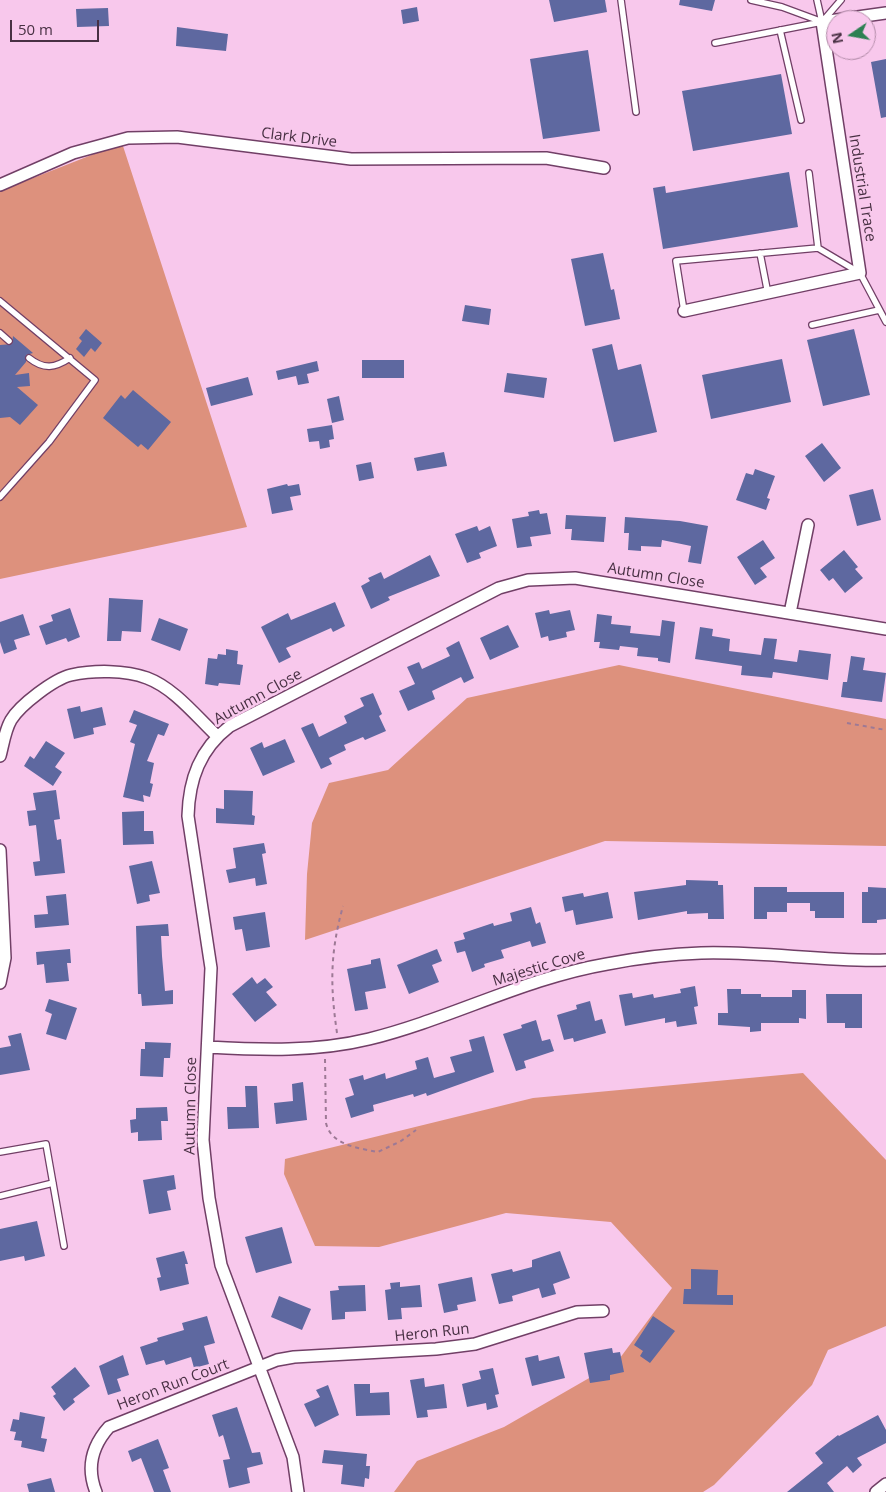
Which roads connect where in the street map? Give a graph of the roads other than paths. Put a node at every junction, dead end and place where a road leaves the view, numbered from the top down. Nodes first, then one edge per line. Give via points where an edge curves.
1 (621, 0) edge
2 (751, 0) edge
3 (817, 0) edge
4 (841, 0) edge
5 (886, 13) edge
6 (822, 22) junction
7 (780, 30) junction
8 (715, 43) dead end
9 (636, 112) dead end
10 (801, 120) dead end
11 (604, 168) dead end
12 (809, 173) dead end
13 (0, 185) edge
14 (818, 248) junction
15 (760, 253) junction
16 (860, 273) junction
17 (768, 294) junction
18 (0, 301) edge
19 (878, 310) junction
20 (684, 311) joint
21 (886, 322) edge
22 (812, 325) dead end
23 (0, 333) edge
24 (9, 341) dead end
25 (29, 358) dead end
26 (70, 358) junction
27 (0, 497) edge
28 (808, 525) dead end
29 (790, 612) junction
30 (886, 629) edge
31 (217, 736) junction
32 (0, 756) edge
33 (0, 850) edge
34 (886, 960) edge
35 (0, 983) edge
36 (208, 1047) junction
37 (0, 1152) edge
38 (53, 1184) junction
39 (0, 1196) edge
40 (64, 1246) dead end
41 (603, 1311) dead end
42 (260, 1367) junction
43 (886, 1484) edge
44 (96, 1492) edge
45 (298, 1492) edge
46 (876, 1492) edge

1 - 9 lane
2 - 6 lane
3 - 6 lane
4 - 6 lane
5 - 6 street
6 - 7 lane
6 - 16 street, Industrial Trace
7 - 8 lane
7 - 10 lane
11 - 13 street, Clark Drive via 546,158 351,159 177,137 128,138 74,153
12 - 14 lane
14 - 15 lane
14 - 16 lane
15 - 17 lane
15 - 20 lane via 676,261
16 - 17 street
16 - 19 lane
17 - 20 street
18 - 26 lane
19 - 21 lane
19 - 22 lane
23 - 24 lane
25 - 26 lane via 44,367 58,366
26 - 27 lane via 95,380 49,442
28 - 29 street
29 - 30 street, Autumn Close
29 - 31 street, Autumn Close via 575,578 528,580 499,588 230,726
31 - 32 street via 173,694 147,678 111,672 70,675 19,708 10,722
31 - 36 street, Autumn Close via 198,762 189,791 188,816 211,968
33 - 35 street via 5,958
34 - 36 street, Majestic Cove via 701,953 653,957 558,976 370,1039 305,1050
36 - 42 street, Autumn Close via 203,1140 209,1198 221,1265
37 - 38 lane via 46,1144
38 - 39 lane
38 - 40 lane
41 - 42 street, Heron Run via 577,1312 474,1344 436,1350 294,1357
42 - 44 street, Heron Run Court via 109,1426 93,1449 90,1466
42 - 45 street, Autumn Close via 293,1458
43 - 46 street

